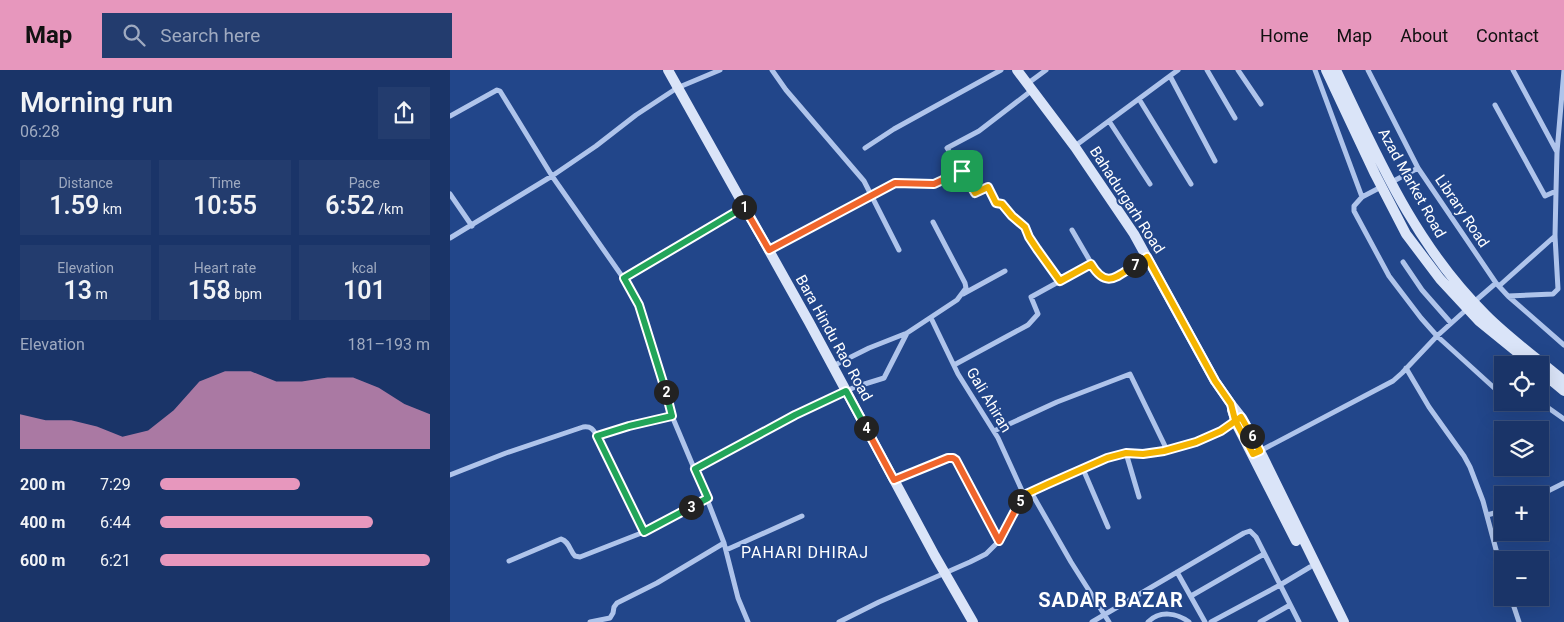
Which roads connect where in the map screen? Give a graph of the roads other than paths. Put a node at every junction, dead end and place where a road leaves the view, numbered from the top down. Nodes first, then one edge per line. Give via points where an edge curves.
1 (668, 70) edge
2 (720, 70) edge
3 (772, 70) edge
4 (1001, 70) edge
5 (1017, 70) edge
6 (1046, 70) edge
7 (1178, 70) edge
8 (1207, 70) edge
9 (1238, 70) edge
10 (1314, 70) edge
11 (1326, 70) edge
12 (1336, 70) edge
13 (1368, 70) edge
14 (1513, 70) edge
15 (1564, 70) edge
16 (1170, 76) junction
17 (1029, 87) junction
18 (677, 88) junction
19 (1139, 99) junction
20 (1261, 104) dead end
21 (1495, 104) dead end
22 (450, 116) edge
23 (1235, 118) dead end
24 (1109, 121) junction
25 (1074, 147) junction
26 (865, 148) dead end
27 (1557, 152) junction
28 (1215, 161) dead end
29 (1418, 168) junction
30 (962, 171) junction
31 (552, 176) junction
32 (1150, 184) dead end
33 (1192, 184) dead end
34 (1386, 185) junction
35 (1556, 191) junction
36 (450, 194) edge
37 (872, 195) junction
38 (1362, 197) junction
39 (744, 206) junction
40 (934, 222) dead end
41 (472, 226) junction
42 (1072, 230) dead end
43 (1556, 236) junction
44 (450, 238) edge
45 (769, 250) junction
46 (899, 250) dead end
47 (1147, 257) junction
48 (1403, 262) dead end
49 (1091, 264) junction
50 (1005, 271) dead end
51 (624, 278) junction
52 (1060, 281) junction
53 (1498, 285) junction
54 (963, 294) junction
55 (1508, 296) junction
56 (1471, 306) junction
57 (931, 318) junction
58 (1451, 323) junction
59 (907, 333) junction
60 (1437, 336) junction
61 (1564, 345) edge
62 (1522, 356) edge
63 (954, 365) junction
64 (833, 366) junction
65 (1406, 368) junction
66 (1549, 378) edge
67 (1564, 382) edge
68 (1494, 388) edge
69 (1564, 390) edge
70 (846, 391) junction
71 (1549, 408) edge
72 (672, 416) junction
73 (1238, 418) junction
74 (1564, 419) edge
75 (994, 431) junction
76 (597, 436) junction
77 (1168, 450) junction
78 (1126, 453) junction
79 (1256, 453) junction
80 (695, 469) junction
81 (1083, 469) junction
82 (450, 475) edge
83 (894, 480) junction
84 (1564, 483) edge
85 (1549, 490) edge
86 (1031, 492) junction
87 (1024, 495) junction
88 (1139, 497) dead end
89 (708, 498) junction
90 (1494, 513) edge
91 (1487, 515) junction
92 (802, 516) dead end
93 (1108, 527) dead end
94 (644, 532) junction
95 (999, 541) junction
96 (724, 543) junction
97 (726, 550) junction
98 (1496, 551) edge
99 (1264, 554) junction
100 (509, 562) dead end
101 (1310, 567) junction
102 (1178, 572) junction
103 (944, 573) junction
104 (1280, 585) junction
105 (1191, 596) junction
106 (1290, 605) junction
107 (1514, 606) edge
108 (1104, 615) junction
109 (590, 622) edge
110 (748, 622) edge
111 (839, 622) edge
112 (973, 622) edge
113 (1092, 622) edge
114 (1109, 622) edge
115 (1148, 622) edge
116 (1189, 622) edge
117 (1205, 622) edge
118 (1211, 622) edge
119 (1260, 622) edge
120 (1298, 622) edge
121 (1338, 622) edge
122 (1344, 622) edge
123 (1519, 622) edge

1 - 18 street, Bara Hindu Rao Road
2 - 18 street
3 - 37 street via 857,170
4 - 26 street
5 - 17 street, Bahadurgarh Road
6 - 17 street
7 - 16 street
8 - 23 street
9 - 20 street
10 - 38 street
11 - 34 street, Azad Market Road
12 - 34 street, Azad Market Road
13 - 29 street, Library Road
14 - 27 street
15 - 27 street
16 - 19 street
16 - 28 street
17 - 25 street, Bahadurgarh Road
17 - 30 street via 979,131 947,148
18 - 31 street
18 - 39 street, Bara Hindu Rao Road
19 - 24 street
19 - 33 street
21 - 35 street via 1545,196
22 - 31 street via 499,90
24 - 25 street
24 - 32 street
25 - 47 street, Bahadurgarh Road
27 - 35 street
29 - 34 street
29 - 53 street, Library Road
30 - 37 street via 934,184 895,183
30 - 52 street via 975,193 988,187 996,203 1002,204 1025,227
31 - 41 street
31 - 51 street
34 - 38 street
34 - 56 street, Azad Market Road via 1406,234 1440,279
35 - 43 street
36 - 41 street
37 - 45 street
37 - 46 street
38 - 60 street via 1354,208 1378,258
39 - 45 street, Bara Hindu Rao Road
39 - 51 street
40 - 54 street via 965,283
41 - 44 street
42 - 49 street
43 - 53 street
43 - 55 street via 1557,291 1553,294
45 - 64 street, Bara Hindu Rao Road
47 - 49 street via 1108,279 1100,276
47 - 73 street, Bahadurgarh Road
48 - 58 street
49 - 52 street
50 - 54 street
51 - 72 street via 639,305
52 - 63 street via 1031,297 1038,314 1028,325
53 - 55 street, Library Road
53 - 56 street
54 - 57 street
55 - 61 street, Library Road
56 - 58 street
56 - 62 street, Azad Market Road via 1479,321
56 - 67 street, Azad Market Road
57 - 59 street
57 - 63 street, Gali Ahiran
58 - 60 street
59 - 64 street
59 - 70 street via 884,378
60 - 65 street
60 - 68 street
63 - 75 street, Gali Ahiran
64 - 70 street, Bara Hindu Rao Road
65 - 79 street via 1393,381
65 - 91 street via 1464,456
66 - 69 street
70 - 80 street
70 - 83 street, Bara Hindu Rao Road
71 - 74 street
72 - 76 street
72 - 80 street
73 - 77 street via 1204,439
73 - 79 street, Bahadurgarh Road
75 - 77 street via 1130,374
75 - 87 street, Gali Ahiran
76 - 82 street via 592,428 583,426
76 - 94 street
77 - 78 street
78 - 81 street
78 - 88 street
79 - 101 street, Bahadurgarh Road
79 - 122 street, Bahadurgarh Road
80 - 89 street
81 - 86 street
81 - 93 street
83 - 95 street via 953,458 960,465
83 - 103 street, Bara Hindu Rao Road
84 - 85 street
86 - 87 street
86 - 108 street
87 - 95 street
89 - 94 street
89 - 96 street
90 - 91 street
91 - 98 street
92 - 97 street
94 - 100 street via 580,557 574,556 567,543 560,539
95 - 103 street via 986,554
96 - 97 street
96 - 109 street via 617,603 610,618
97 - 110 street via 738,598
99 - 102 street via 1250,531
99 - 104 street
99 - 105 street
101 - 104 street
101 - 121 street, Bahadurgarh Road
102 - 105 street
102 - 108 street
103 - 111 street
103 - 112 street, Bara Hindu Rao Road
104 - 106 street
104 - 118 street
105 - 117 street
106 - 119 street
106 - 120 street
107 - 123 street
108 - 113 street
108 - 114 street
115 - 116 street via 1170,614

